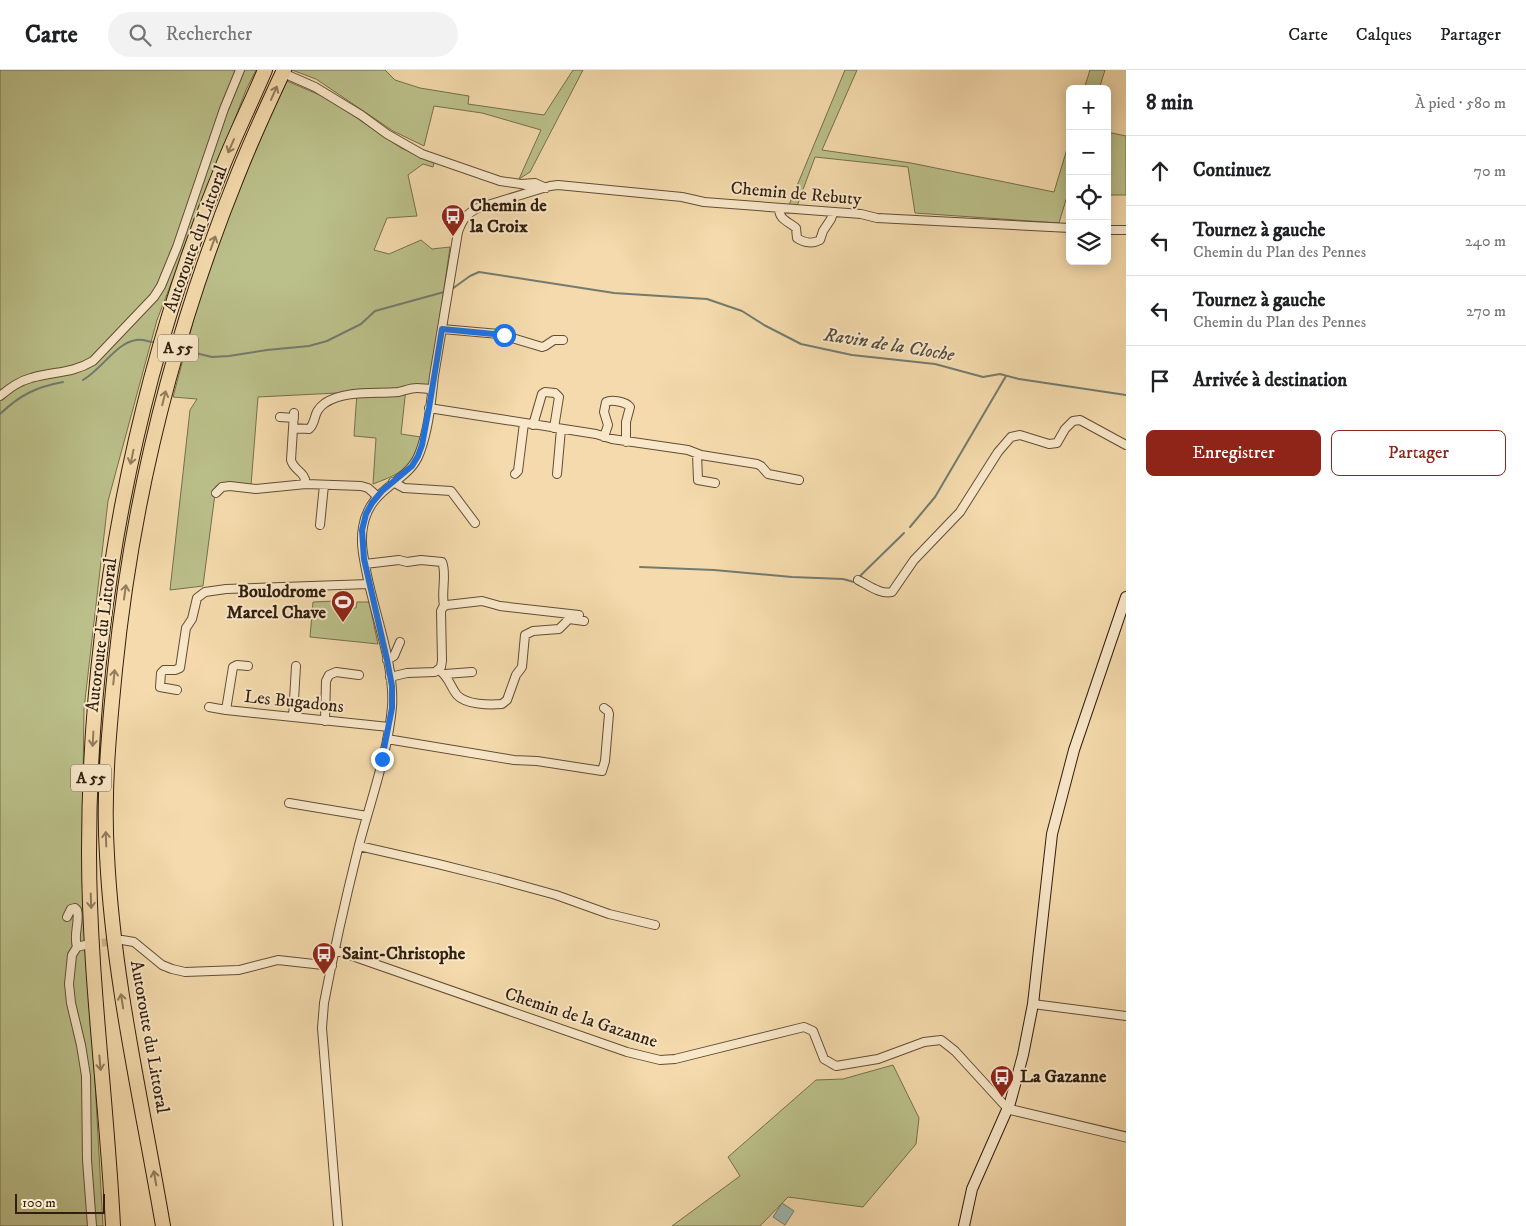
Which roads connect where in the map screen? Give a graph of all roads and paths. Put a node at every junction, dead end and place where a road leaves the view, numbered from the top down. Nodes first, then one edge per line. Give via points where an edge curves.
1 (240, 70) edge
2 (265, 70) edge
3 (287, 73) edge
4 (521, 184) junction
5 (546, 188) junction
6 (536, 190) junction
7 (779, 208) junction
8 (833, 213) junction
9 (1066, 228) edge
10 (1111, 230) edge
11 (1126, 230) edge
12 (442, 329) junction
13 (562, 340) dead end
14 (432, 389) junction
15 (0, 396) edge
16 (429, 408) junction
17 (280, 417) dead end
18 (524, 423) junction
19 (533, 425) junction
20 (293, 428) junction
21 (558, 429) junction
22 (604, 437) junction
23 (626, 442) junction
24 (1126, 445) edge
25 (697, 454) junction
26 (515, 474) dead end
27 (556, 474) dead end
28 (799, 480) dead end
29 (393, 482) junction
30 (715, 483) dead end
31 (306, 484) junction
32 (324, 485) junction
33 (216, 493) dead end
34 (378, 496) junction
35 (476, 523) dead end
36 (320, 525) dead end
37 (365, 564) junction
38 (858, 580) dead end
39 (369, 584) junction
40 (1126, 597) edge
41 (444, 606) junction
42 (400, 642) dead end
43 (387, 660) junction
44 (248, 666) dead end
45 (296, 666) dead end
46 (442, 672) junction
47 (472, 672) dead end
48 (323, 674) dead end
49 (359, 674) dead end
50 (390, 677) junction
51 (177, 690) dead end
52 (209, 707) dead end
53 (604, 708) dead end
54 (226, 710) junction
55 (292, 717) junction
56 (322, 720) junction
57 (389, 727) junction
58 (387, 739) junction
59 (289, 803) dead end
60 (367, 816) junction
61 (359, 846) junction
62 (66, 918) dead end
63 (656, 925) dead end
64 (122, 940) tunnel mouth
65 (335, 950) junction
66 (332, 966) junction
67 (1032, 1004) junction
68 (1126, 1016) edge
69 (1008, 1109) junction
70 (1126, 1137) edge
71 (109, 1151) junction
72 (92, 1226) edge
73 (113, 1226) edge
74 (117, 1226) edge
75 (163, 1226) edge
76 (338, 1226) edge
77 (964, 1226) edge

1 - 15 street via 161,286 103,353 84,367 25,380
2 -> 71 highway, Autoroute du Littoral / A 55 via 221,168 167,324 134,448 109,579 95,703 89,853 93,970
3 - 4 street, Chemin de Rebuty via 422,154 500,181
75 -> 3 highway, Autoroute du Littoral / A 55 via 131,1053 111,911 105,816 116,658 138,508 181,336 238,174
4 - 5 street, Chemin de Rebuty via 535,183
4 - 6 street, Chemin de Rebuty
5 - 6 street
5 - 7 street, Chemin de Rebuty via 558,185
6 - 12 street via 478,208 463,219
7 - 8 street, Chemin de Rebuty
7 - 8 street via 781,218 796,228 797,238 814,243 820,240
8 - 9 street, Chemin de Rebuty
10 - 11 street
12 - 13 street via 499,334 542,347 554,340
12 - 14 street
14 - 16 street
14 - 20 street via 344,395 321,407 310,428
16 - 18 street
16 - 29 street via 418,456 412,466
17 - 20 street via 294,415
18 - 19 street
18 - 26 street via 518,472
19 - 21 street
19 - 21 street via 542,394 555,393 559,397
20 - 31 street via 291,462 304,475
21 - 22 street
21 - 27 street
22 - 23 street
22 - 23 street via 608,425 604,412 606,402 610,400 630,407
23 - 25 street
24 - 38 street via 1080,420 1065,428 1057,443 1020,435 1011,437 960,512 914,560 893,591 886,593
25 - 28 street via 757,464 768,474
25 - 30 street via 698,480
29 - 34 street
29 - 35 street via 404,488 451,491
31 - 32 street
31 - 33 street via 256,489 226,487
32 - 34 street via 361,486
32 - 36 street
34 - 37 street via 363,524
37 - 39 street
37 - 41 street via 399,560 440,561 444,568
39 - 43 street
39 - 51 street via 226,589 200,594 192,621 186,628 180,668 162,673 160,687
40 - 67 main road via 1074,750 1052,834
41 - 46 street via 441,611
41 - 46 street via 482,601 582,618 569,619 559,629 528,633 522,667 508,700 502,704 460,698
42 - 43 street via 394,656
43 - 50 street
44 - 54 street, Les Bugadons via 233,667
45 - 55 street
46 - 47 street
46 - 50 street
48 - 56 street
49 - 56 street via 336,672 328,675
50 - 57 street via 392,708
52 - 54 street
53 - 58 street via 608,714 602,772
54 - 55 street, Les Bugadons
55 - 56 street, Les Bugadons
56 - 57 street, Les Bugadons
57 - 58 street
58 - 60 street
59 - 60 street
60 - 61 street
61 - 63 street via 498,879 609,914
61 - 65 street
62 - 72 street via 71,909 77,910 75,938 81,946 72,955 69,984 86,1076
64 - 66 street via 134,942 162,965 179,971 240,970 278,960
65 - 66 street
65 - 69 street, Chemin de la Gazanne via 627,1052 660,1060 804,1027 813,1031 824,1059 836,1066 878,1059 924,1042 941,1040
66 - 76 street via 322,1028
67 - 68 street
67 - 69 main road via 1023,1055
69 - 70 street
69 - 77 main road via 972,1189
71 - 73 highway, Autoroute du Littoral / A 55
71 - 74 highway

